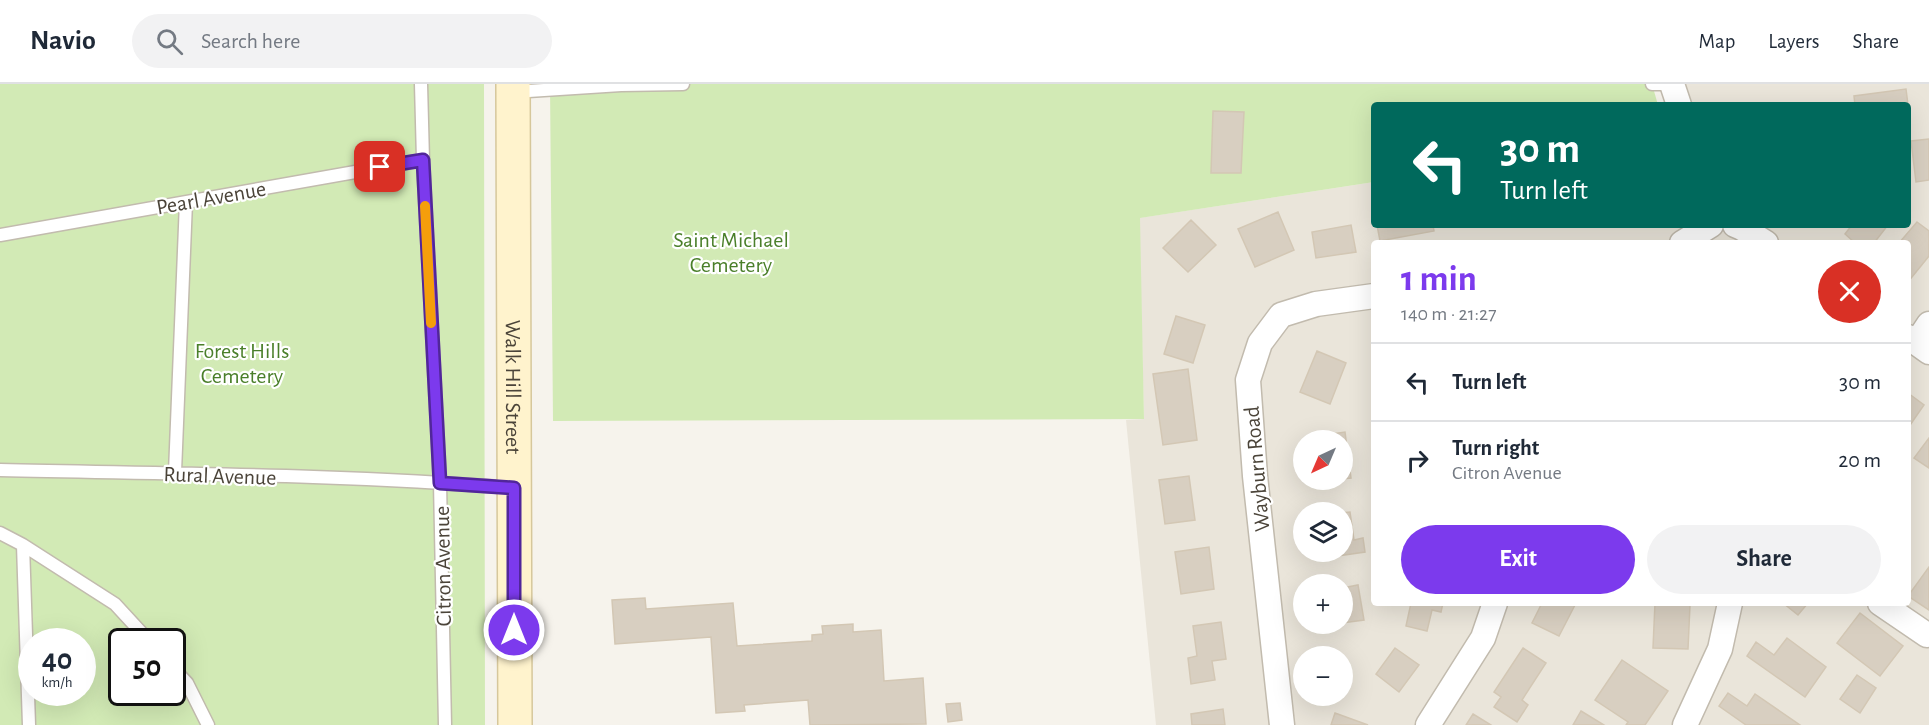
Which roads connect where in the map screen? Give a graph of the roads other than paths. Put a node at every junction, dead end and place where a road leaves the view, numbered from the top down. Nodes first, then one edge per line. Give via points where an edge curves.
1 (422, 84) edge
2 (683, 84) edge
3 (1652, 84) edge
4 (1662, 84) edge
5 (1672, 84) edge
6 (621, 85) edge
7 (513, 88) edge
8 (1677, 102) edge
9 (423, 160) junction
10 (186, 202) junction
11 (1742, 228) edge
12 (1706, 231) edge
13 (0, 235) edge
14 (1688, 240) edge
15 (1761, 240) edge
16 (1371, 296) edge
17 (0, 470) edge
18 (175, 472) junction
19 (440, 483) junction
20 (514, 488) junction
21 (0, 532) edge
22 (23, 545) junction
23 (1494, 606) edge
24 (1729, 606) edge
25 (1884, 606) edge
26 (137, 628) edge
27 (1927, 635) dead end
28 (186, 682) edge
29 (29, 725) edge
30 (208, 725) edge
31 (445, 725) edge
32 (515, 725) edge
33 (1282, 725) edge
34 (1428, 725) edge
35 (1685, 725) edge

1 - 9 lane, Citron Avenue
2 - 6 lane
3 - 4 lane
5 - 8 street
6 - 7 lane
7 - 20 main road, Walk Hill Street
9 - 10 lane, Pearl Avenue
9 - 19 lane, Citron Avenue
10 - 13 lane, Pearl Avenue
10 - 18 lane
11 - 15 street
12 - 14 street
16 - 33 street, Wayburn Road via 1316,304 1281,315 1260,343 1248,380
17 - 18 lane, Rural Avenue
18 - 19 lane, Rural Avenue
19 - 20 lane, Rural Avenue
19 - 31 lane, Citron Avenue
20 - 32 main road, Walk Hill Street
21 - 22 lane
22 - 26 lane via 116,604
22 - 29 lane
23 - 34 street via 1483,638
24 - 35 street via 1720,649
25 - 27 street
28 - 30 lane

